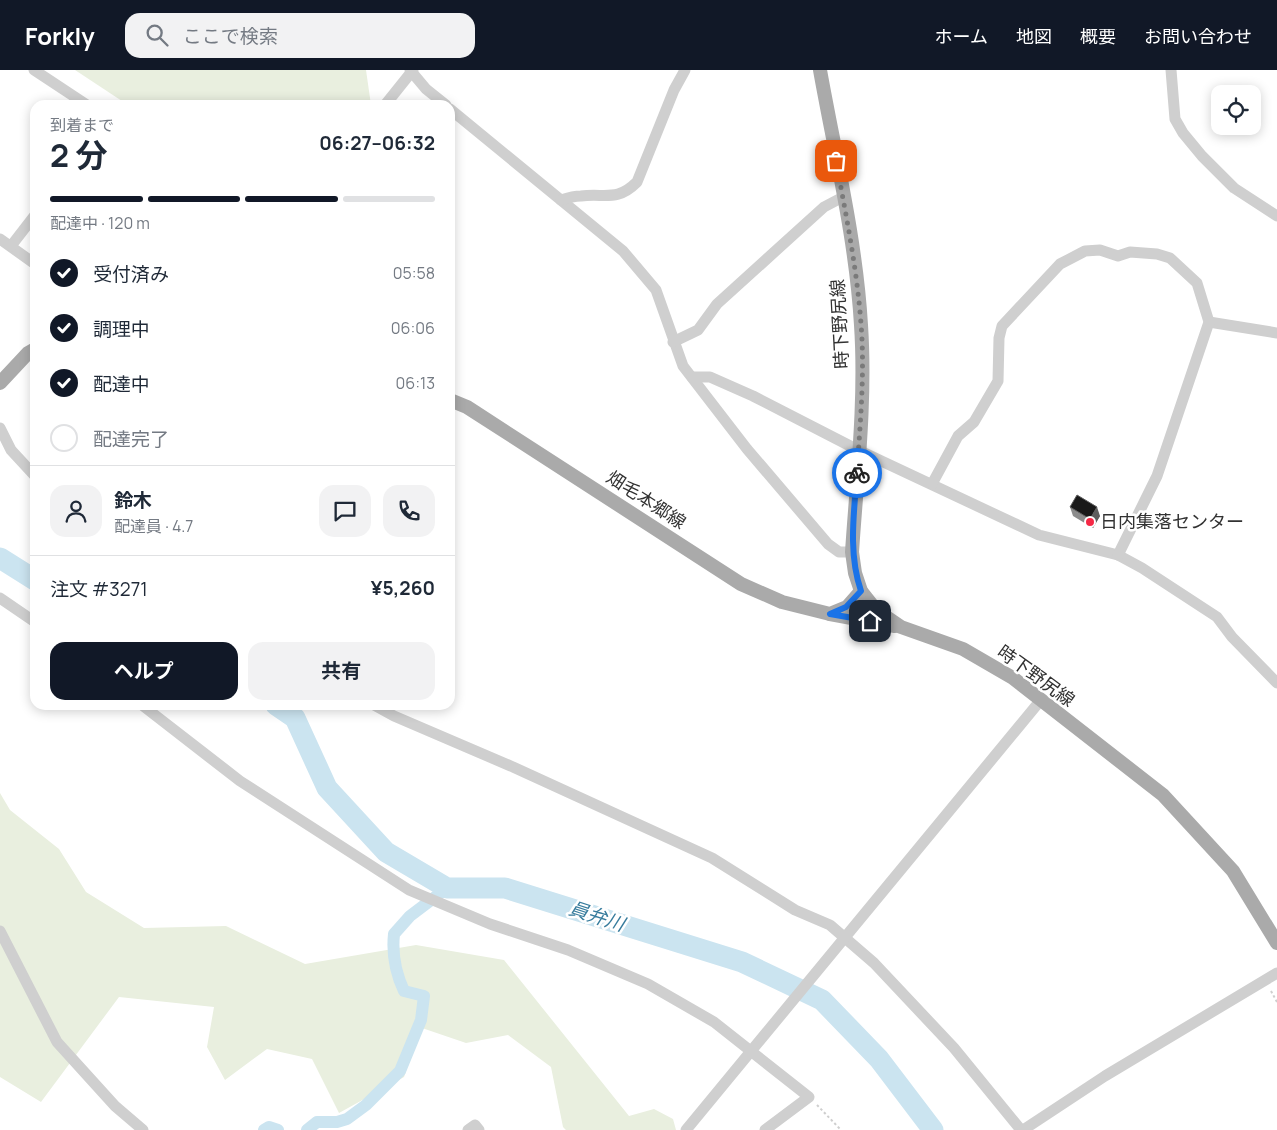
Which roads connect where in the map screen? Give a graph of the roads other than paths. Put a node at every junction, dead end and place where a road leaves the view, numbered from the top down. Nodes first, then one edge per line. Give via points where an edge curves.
1 (34, 70) edge
2 (412, 70) edge
3 (685, 70) edge
4 (820, 70) edge
5 (1171, 70) edge
6 (79, 100) edge
7 (389, 100) edge
8 (440, 100) edge
9 (455, 113) edge
10 (843, 197) junction
11 (561, 200) junction
12 (1277, 203) edge
13 (1266, 209) junction
14 (1277, 216) edge
15 (30, 221) edge
16 (0, 239) edge
17 (11, 246) junction
18 (30, 260) edge
19 (1209, 322) junction
20 (1277, 333) edge
21 (673, 342) junction
22 (30, 354) edge
23 (692, 377) junction
24 (0, 383) edge
25 (455, 402) edge
26 (0, 428) edge
27 (858, 450) junction
28 (30, 470) edge
29 (932, 484) junction
30 (852, 552) junction
31 (1118, 556) junction
32 (861, 591) junction
33 (0, 598) edge
34 (830, 614) junction
35 (30, 619) edge
36 (901, 627) junction
37 (1277, 683) edge
38 (1040, 700) junction
39 (148, 710) edge
40 (383, 710) edge
41 (0, 931) edge
42 (846, 936) junction
43 (1277, 944) edge
44 (1277, 973) edge
45 (756, 1047) junction
46 (143, 1130) edge
47 (468, 1130) edge
48 (479, 1130) edge
49 (686, 1130) edge
50 (765, 1130) edge
51 (1022, 1130) edge

1 - 6 street
2 - 7 street
2 - 8 street via 426,89
3 - 11 street via 637,182 627,192 614,196
4 - 10 main road, 時下野尻線
5 - 13 street via 1175,119 1183,133 1234,188
9 - 11 street
10 - 21 street via 824,207 717,304 698,330
10 - 27 main road, 時下野尻線 via 862,326
11 - 21 street via 623,251 656,290
12 - 13 street
13 - 14 street
15 - 17 street
16 - 17 street
17 - 18 street
19 - 20 street
19 - 29 street via 1197,283 1170,258 1130,252 1118,256 1100,250 1085,251 1060,264 1002,326 998,381 974,422 958,436
19 - 31 street via 1157,476
21 - 23 street via 683,366
22 - 24 main road
23 - 27 street via 710,377
23 - 30 street via 747,450 828,544 839,552
25 - 34 main road, 畑毛本郷線 via 741,584 782,602
26 - 28 street via 12,450
27 - 29 street
27 - 30 main road, 時下野尻線
29 - 31 street via 1039,535
30 - 32 main road, 時下野尻線
31 - 37 street via 1217,617
32 - 34 main road via 846,607
32 - 36 main road, 時下野尻線 via 876,610
33 - 35 street
34 - 36 main road, 畑毛本郷線
36 - 38 main road, 時下野尻線 via 963,649 1013,678
38 - 42 street
38 - 43 main road, 時下野尻線 via 1164,795 1233,871
39 - 45 street via 240,781 409,890 648,984
40 - 42 street via 712,858 795,910 830,925
41 - 46 street via 57,1042 115,1106
42 - 45 street
42 - 51 street via 954,1048
44 - 51 street
45 - 49 street
45 - 50 street via 809,1097
47 - 48 street via 475,1125

